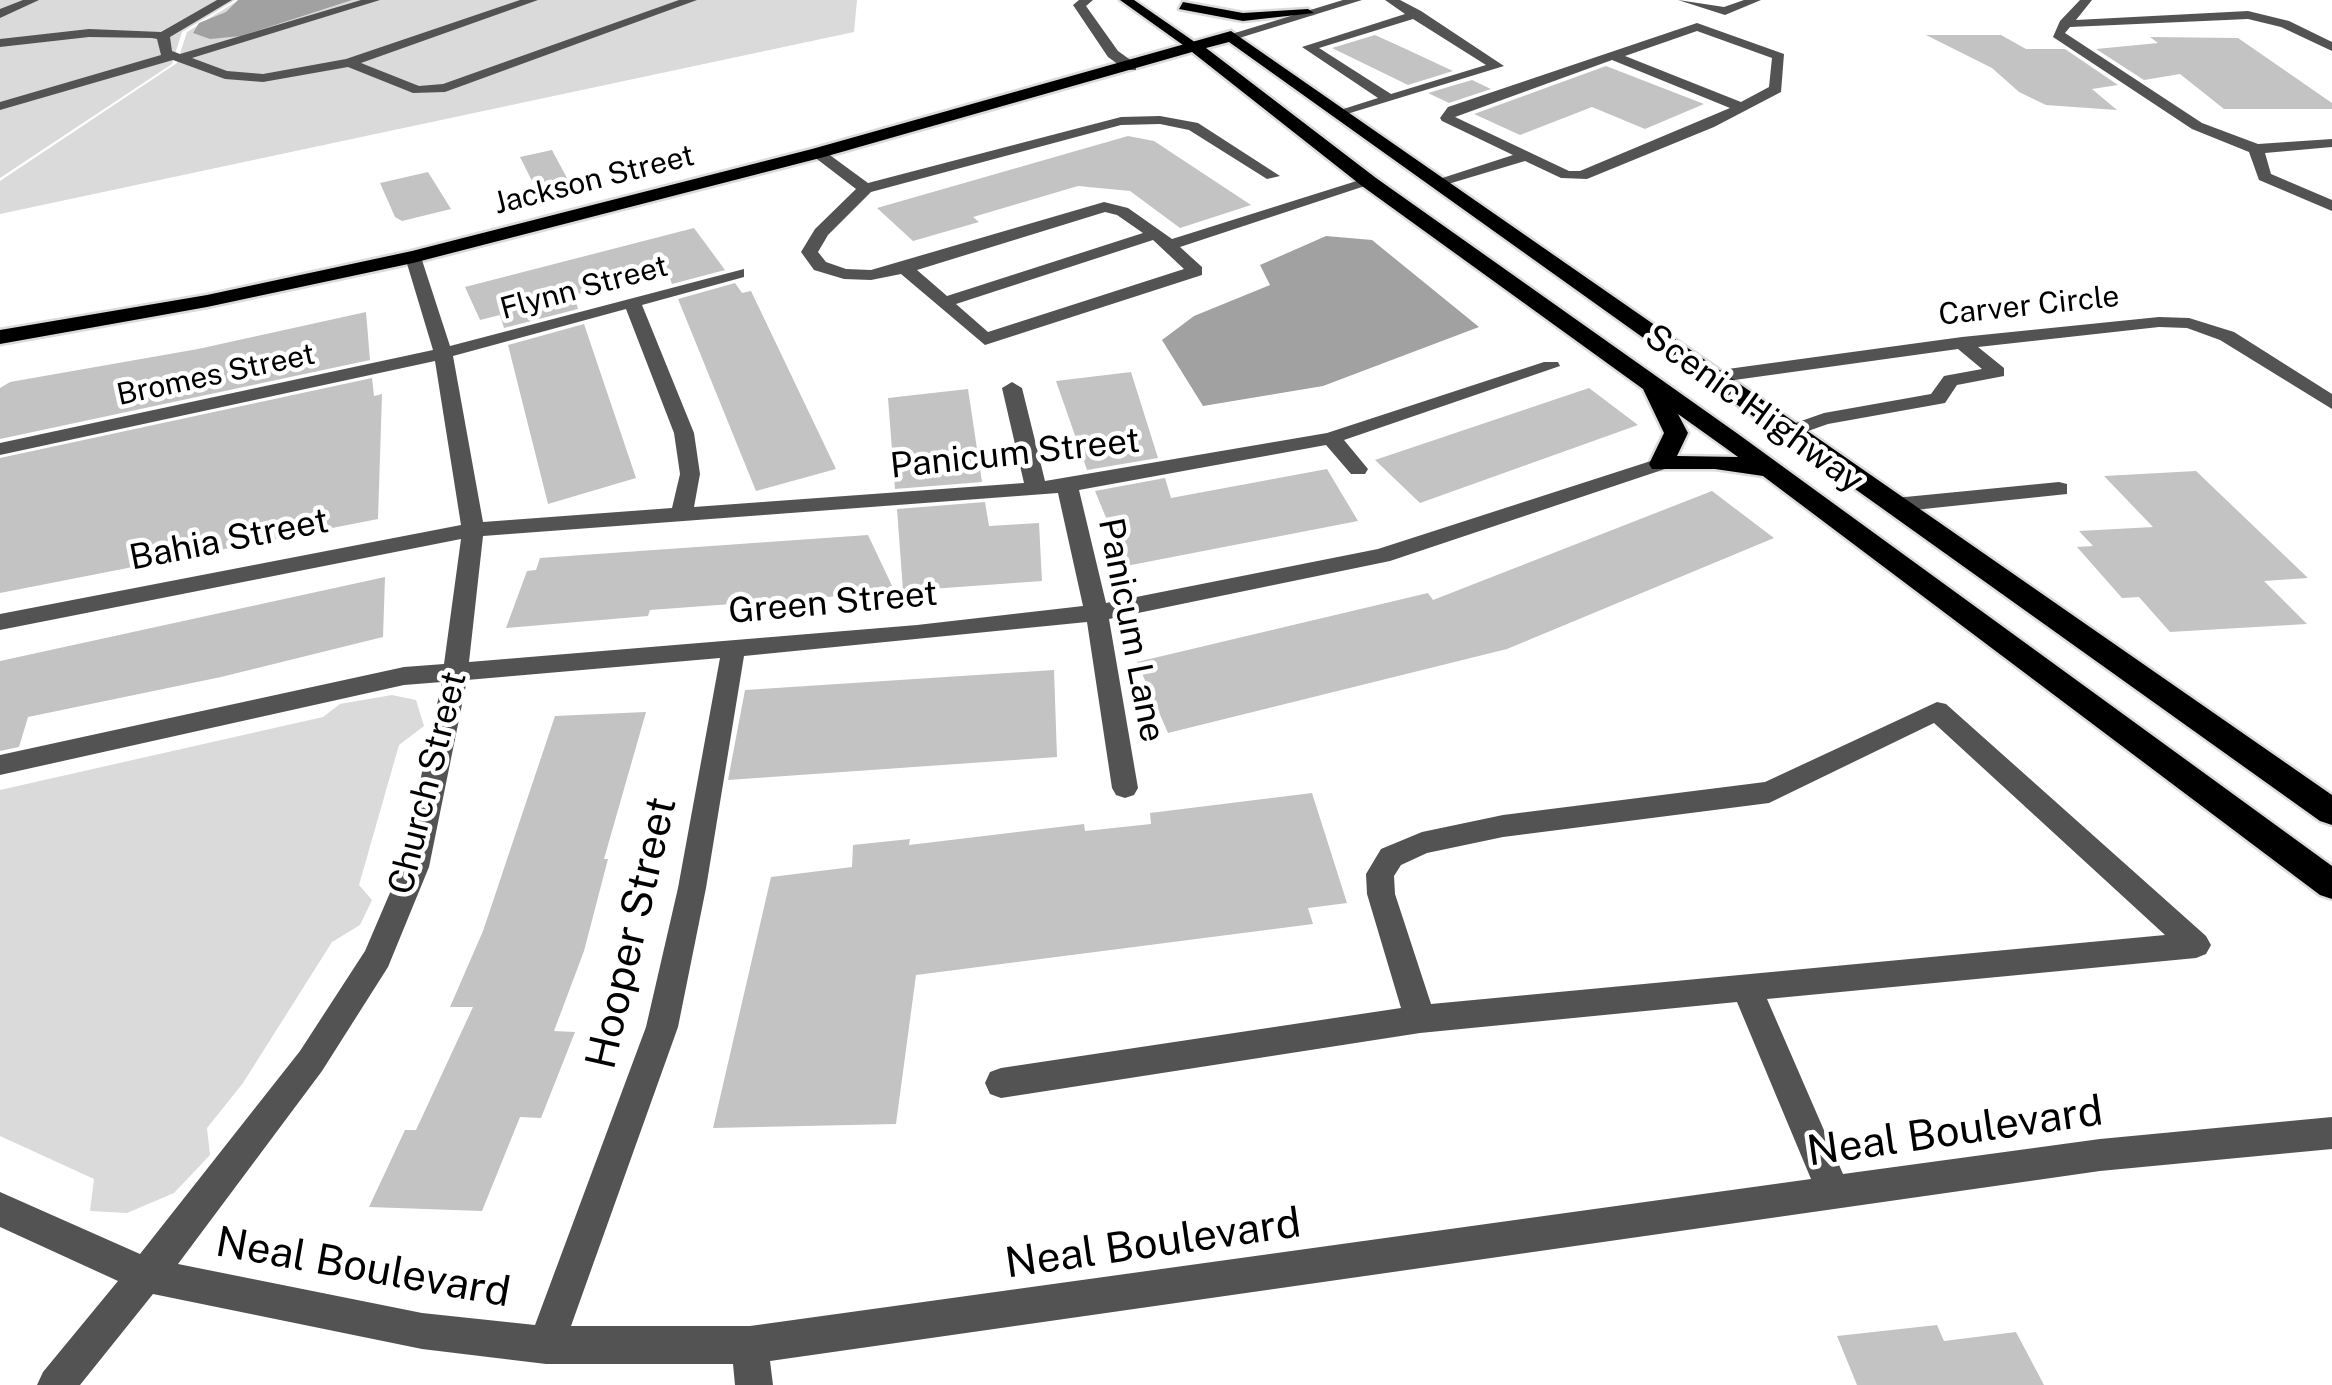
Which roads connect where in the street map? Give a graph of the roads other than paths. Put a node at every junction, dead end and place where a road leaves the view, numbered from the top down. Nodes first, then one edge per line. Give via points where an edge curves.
1 (33, 0) edge
2 (226, 0) edge
3 (374, 0) edge
4 (532, 0) edge
5 (691, 0) edge
6 (1087, 0) edge
7 (1126, 0) edge
8 (1356, 0) edge
9 (1392, 0) edge
10 (1684, 0) edge
11 (1755, 0) edge
12 (2086, 0) edge
13 (1178, 3) edge
14 (1308, 13) junction
15 (0, 14) edge
16 (1417, 14) junction
17 (2064, 24) junction
18 (163, 36) junction
19 (1231, 36) junction
20 (0, 43) edge
21 (1195, 47) junction
22 (2332, 48) edge
23 (176, 57) junction
24 (1616, 57) junction
25 (349, 63) junction
26 (1131, 67) junction
27 (1163, 74) dead end
28 (1204, 75) dead end
29 (1089, 79) junction
30 (1235, 81) junction
31 (1388, 99) junction
32 (0, 106) edge
33 (1741, 108) junction
34 (1342, 114) junction
35 (2332, 143) edge
36 (2256, 148) junction
37 (818, 153) junction
38 (1526, 156) junction
39 (1272, 176) dead end
40 (1369, 182) junction
41 (1438, 182) junction
42 (865, 189) junction
43 (2332, 206) edge
44 (1162, 240) junction
45 (412, 257) junction
46 (906, 268) junction
47 (738, 274) dead end
48 (945, 302) junction
49 (633, 304) junction
50 (0, 338) edge
51 (1962, 344) junction
52 (443, 354) junction
53 (1550, 366) dead end
54 (1714, 377) junction
55 (1647, 379) junction
56 (1012, 388) dead end
57 (2332, 403) edge
58 (1791, 431) junction
59 (1331, 438) junction
60 (0, 450) edge
61 (1661, 464) junction
62 (1358, 469) dead end
63 (1775, 473) junction
64 (1067, 486) junction
65 (2059, 488) dead end
66 (1036, 489) junction
67 (1895, 505) junction
68 (681, 516) junction
69 (473, 530) junction
70 (1097, 613) junction
71 (0, 622) edge
72 (734, 646) junction
73 (456, 670) junction
74 (0, 765) edge
75 (1125, 788) dead end
76 (2332, 812) edge
77 (2332, 885) edge
78 (1746, 987) junction
79 (1420, 1019) junction
80 (1002, 1083) dead end
81 (2332, 1134) edge
82 (1834, 1194) junction
83 (0, 1209) edge
84 (145, 1274) junction
85 (546, 1345) junction
86 (750, 1345) junction
87 (56, 1385) edge
88 (754, 1385) edge

1 - 15 street
2 - 18 street
3 - 23 street
4 - 25 street
5 - 25 street via 446,88 418,90
6 - 26 street via 1079,6 1112,54
7 - 21 main road, Scenic Highway
8 - 14 street
9 - 16 street
10 - 11 street via 1726,11
12 - 17 street
13 - 14 main road via 1243,17
13 - 19 main road, Scenic Highway
14 - 19 street
16 - 31 street via 1309,46
16 - 31 street via 1497,66
17 - 22 street via 2248,15 2285,24
17 - 36 street via 2058,34 2198,126
18 - 20 street via 102,32
18 - 23 street via 166,53
19 - 21 highway, Jackson Street
19 - 34 highway, Scenic Highway
21 - 26 highway, Jackson Street
21 - 30 highway, Scenic Highway
23 - 25 street via 224,75 263,78
23 - 32 street
24 - 33 street
24 - 33 street via 1697,27 1771,51 1779,57 1776,90
24 - 38 street via 1446,114
26 - 29 highway, Jackson Street
27 - 29 highway
28 - 30 highway
29 - 37 highway, Jackson Street
30 - 40 highway, Scenic Highway
31 - 34 street
33 - 38 street via 1582,176
34 - 41 highway, Scenic Highway
35 - 36 street
36 - 43 street via 2264,177
37 - 42 street
37 - 45 highway, Jackson Street
38 - 41 street
39 - 42 street via 1193,126 1134,120
40 - 44 street
40 - 55 highway, Scenic Highway
41 - 54 highway, Scenic Highway
42 - 46 street via 821,232 809,252 812,260 844,274
44 - 46 street via 1122,211 1104,207
44 - 48 street
44 - 48 street via 1196,271 985,339
45 - 50 highway, Jackson Street
45 - 52 street, Church Street
46 - 48 street
47 - 49 street, Flynn Street
49 - 52 street, Flynn Street
49 - 68 street via 684,434 690,474
51 - 54 street, Carver Circle
51 - 57 street, Carver Circle via 2190,323 2227,336
51 - 58 street via 1997,372 1951,380 1938,400 1824,418
52 - 60 street, Bromes Street
52 - 69 street, Church Street
53 - 59 street, Panicum Street
54 - 58 highway, Scenic Highway
55 - 61 highway via 1676,433
55 - 63 highway, Scenic Highway
56 - 66 street
58 - 67 highway, Scenic Highway
59 - 62 street
59 - 64 street, Panicum Street
61 - 63 highway via 1715,461
61 - 70 street, Green Street via 1382,556
63 - 77 highway, Scenic Highway
64 - 66 street, Panicum Street
64 - 70 street, Panicum Lane
65 - 67 street
66 - 68 street, Panicum Street
67 - 76 highway, Scenic Highway
68 - 69 street, Panicum Street
69 - 71 street, Bahia Street
69 - 73 street, Church Street
70 - 72 street, Green Street
70 - 75 street, Panicum Lane
72 - 73 street, Green Street
72 - 85 street, Hooper Street via 662,1027
73 - 74 street, Green Street
73 - 84 street, Church Street via 414,867 377,958 311,1061
78 - 79 street
78 - 79 street via 2196,945 1937,711 1769,792 1503,826 1422,843 1391,857 1380,874 1381,894
78 - 82 street
79 - 80 street
81 - 82 street, Neal Boulevard via 2100,1154
82 - 86 street, Neal Boulevard
83 - 84 street, Neal Boulevard
84 - 85 street, Neal Boulevard via 422,1332
84 - 87 street, Church Street
85 - 86 street, Neal Boulevard
86 - 88 street

